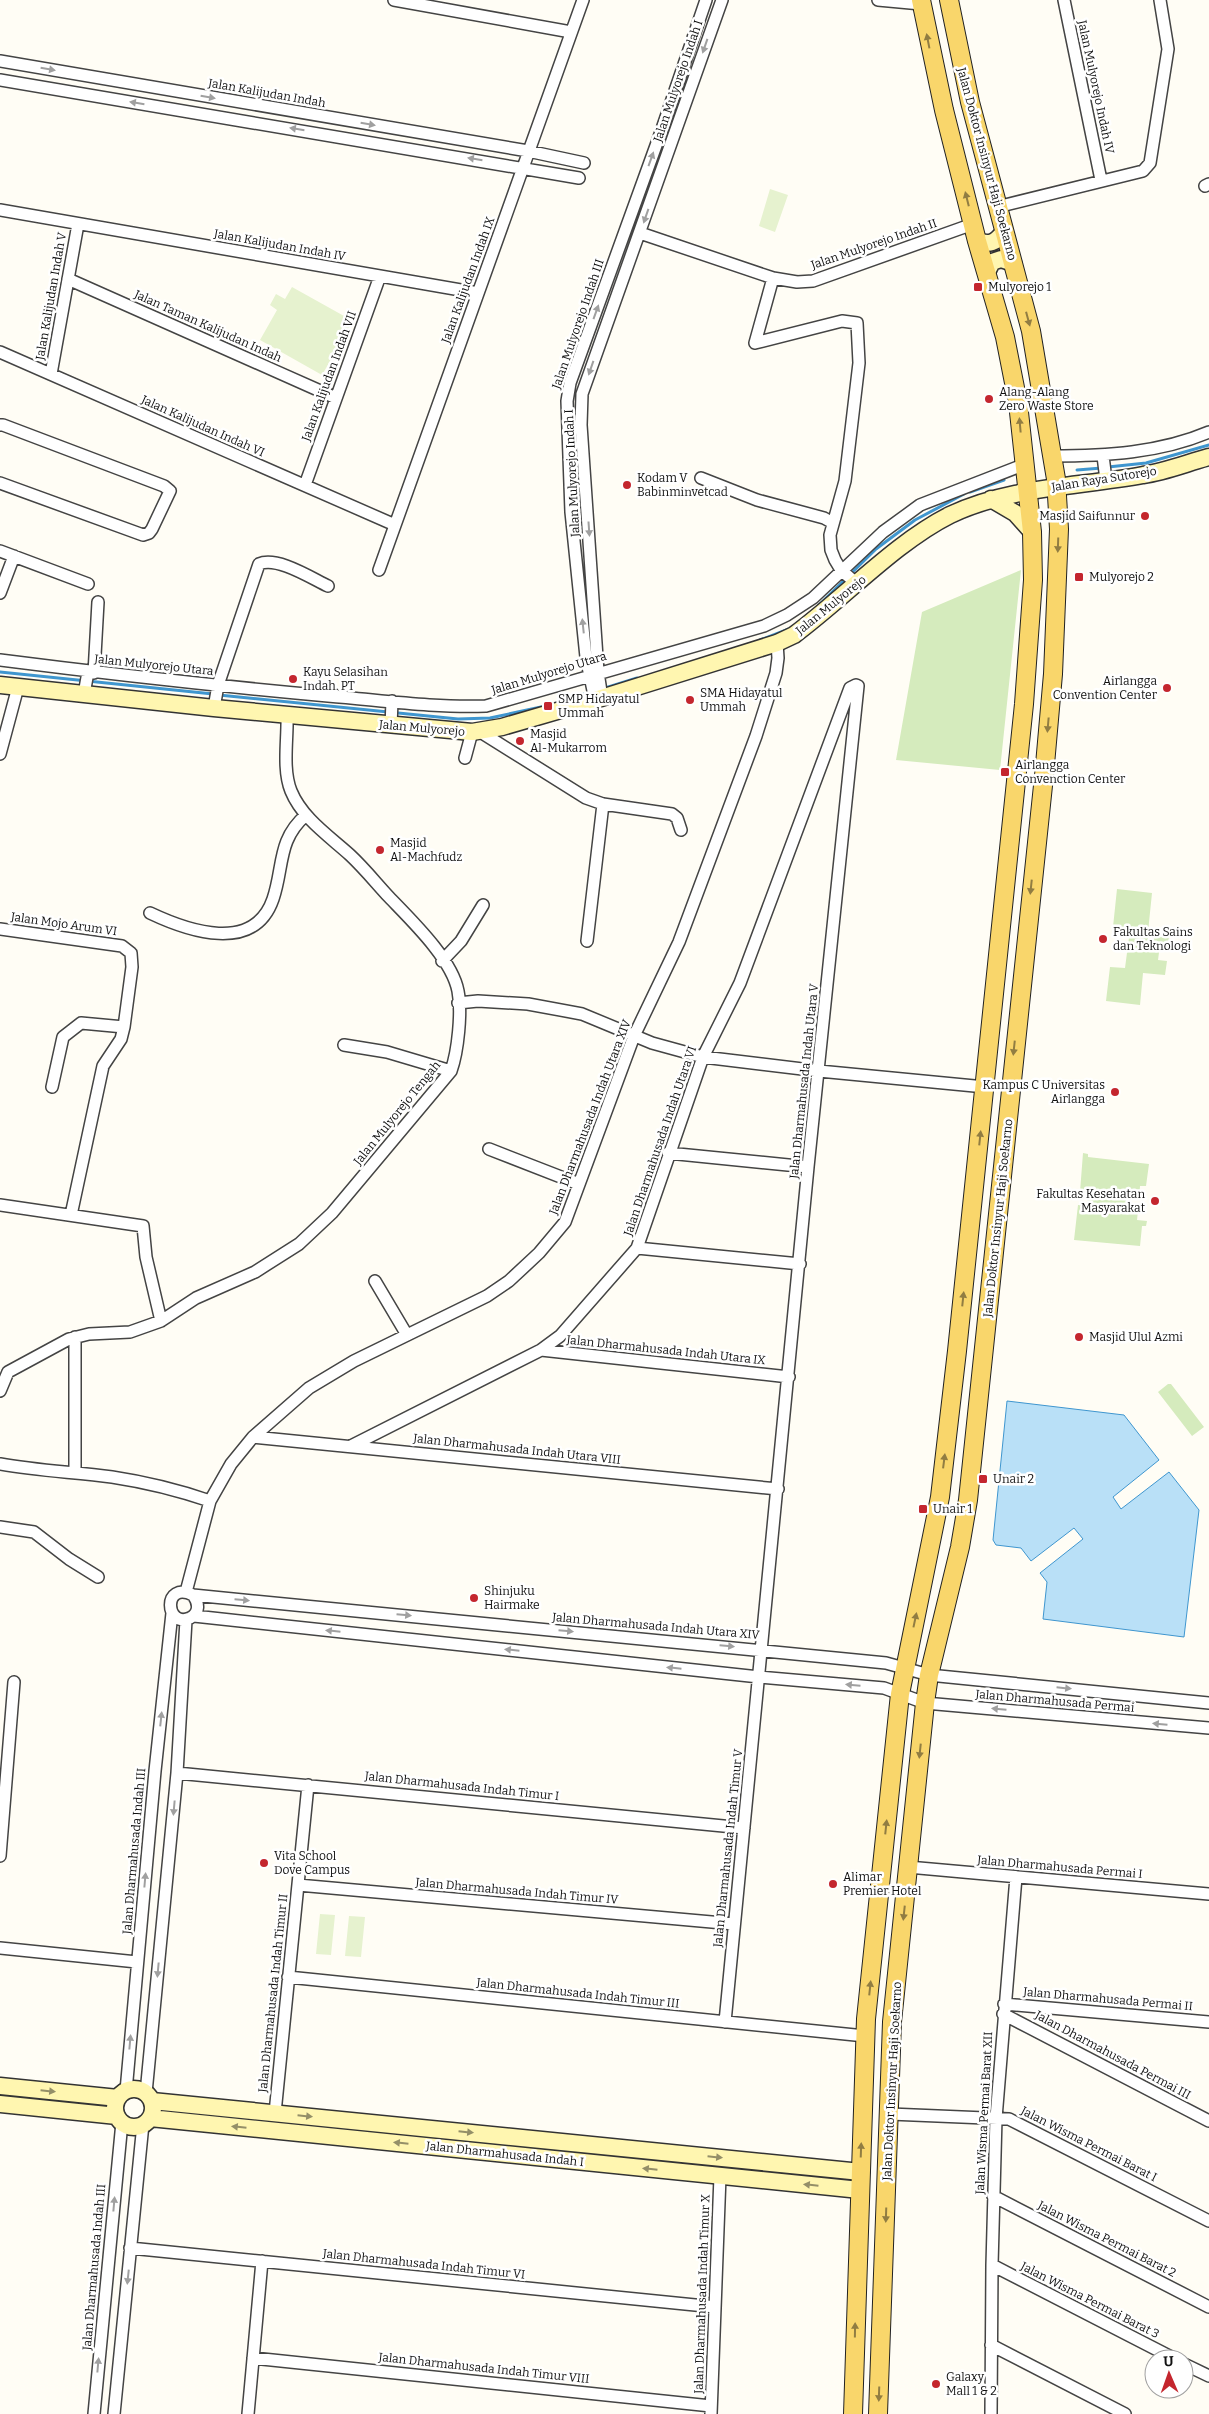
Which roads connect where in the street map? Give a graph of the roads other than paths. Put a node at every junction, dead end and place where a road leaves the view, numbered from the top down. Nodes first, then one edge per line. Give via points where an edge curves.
1 (394, 0) edge
2 (582, 0) edge
3 (706, 0) edge
4 (722, 0) edge
5 (878, 0) edge
6 (949, 0) edge
7 (1064, 0) edge
8 (1160, 0) edge
9 (914, 2) edge
10 (571, 32) junction
11 (0, 61) edge
12 (0, 80) edge
13 (528, 151) junction
14 (584, 163) dead end
15 (523, 167) junction
16 (579, 178) dead end
17 (1101, 180) junction
18 (998, 207) junction
19 (0, 210) edge
20 (78, 224) junction
21 (973, 224) junction
22 (640, 233) junction
23 (1003, 233) junction
24 (977, 241) junction
25 (1013, 263) junction
26 (987, 272) junction
27 (380, 276) junction
28 (773, 278) junction
29 (68, 279) junction
30 (478, 292) junction
31 (0, 352) edge
32 (51, 374) junction
33 (336, 398) junction
34 (0, 425) edge
35 (1209, 432) edge
36 (1209, 457) edge
37 (1103, 458) junction
38 (1055, 471) junction
39 (701, 478) dead end
40 (1106, 478) junction
41 (1025, 479) junction
42 (0, 483) edge
43 (305, 485) junction
44 (991, 500) junction
45 (587, 510) junction
46 (571, 512) junction
47 (833, 523) junction
48 (395, 525) junction
49 (905, 530) junction
50 (1032, 532) junction
51 (890, 541) junction
52 (0, 551) edge
53 (14, 556) junction
54 (379, 570) dead end
55 (850, 577) junction
56 (88, 584) dead end
57 (328, 586) dead end
58 (0, 593) edge
59 (98, 602) dead end
60 (777, 643) junction
61 (0, 660) edge
62 (594, 676) junction
63 (87, 681) junction
64 (0, 686) edge
65 (18, 687) junction
66 (217, 687) junction
67 (850, 688) joint
68 (598, 696) junction
69 (392, 704) junction
70 (214, 706) junction
71 (294, 706) junction
72 (391, 722) junction
73 (476, 731) junction
74 (0, 754) edge
75 (464, 758) dead end
76 (603, 804) junction
77 (306, 815) junction
78 (681, 830) dead end
79 (483, 905) dead end
80 (150, 913) dead end
81 (0, 928) edge
82 (587, 941) dead end
83 (442, 961) junction
84 (458, 1003) junction
85 (124, 1027) junction
86 (634, 1036) junction
87 (344, 1045) dead end
88 (703, 1057) junction
89 (451, 1071) junction
90 (819, 1071) junction
91 (52, 1087) dead end
92 (985, 1087) junction
93 (489, 1149) dead end
94 (668, 1153) junction
95 (808, 1167) junction
96 (578, 1184) junction
97 (0, 1205) edge
98 (71, 1215) junction
99 (637, 1248) junction
100 (800, 1264) junction
101 (374, 1281) dead end
102 (161, 1321) junction
103 (407, 1335) junction
104 (75, 1337) junction
105 (541, 1350) junction
106 (4, 1371) edge
107 (789, 1377) junction
108 (0, 1391) edge
109 (253, 1437) junction
110 (351, 1446) junction
111 (0, 1464) edge
112 (75, 1473) junction
113 (778, 1489) junction
114 (210, 1501) junction
115 (0, 1527) edge
116 (98, 1577) dead end
117 (190, 1593) junction
118 (172, 1613) junction
119 (190, 1618) junction
120 (761, 1649) junction
121 (906, 1668) junction
122 (929, 1675) junction
123 (758, 1677) junction
124 (14, 1682) dead end
125 (900, 1694) junction
126 (925, 1703) junction
127 (1209, 1703) edge
128 (1209, 1728) edge
129 (4, 1754) edge
130 (177, 1773) junction
131 (308, 1785) junction
132 (744, 1828) junction
133 (0, 1852) edge
134 (0, 1856) edge
135 (908, 1867) junction
136 (1016, 1877) junction
137 (298, 1885) junction
138 (1209, 1894) edge
139 (734, 1924) junction
140 (0, 1948) edge
141 (137, 1962) junction
142 (288, 1977) junction
143 (1004, 2009) junction
144 (725, 2022) junction
145 (892, 2022) junction
146 (1209, 2022) edge
147 (866, 2028) junction
148 (0, 2086) edge
149 (122, 2094) junction
150 (149, 2097) junction
151 (0, 2104) edge
152 (275, 2114) junction
153 (890, 2114) junction
154 (996, 2118) junction
155 (120, 2119) junction
156 (146, 2121) junction
157 (1209, 2121) edge
158 (521, 2138) junction
159 (519, 2155) junction
160 (861, 2172) junction
161 (720, 2176) junction
162 (860, 2190) junction
163 (993, 2196) junction
164 (1209, 2221) edge
165 (130, 2248) junction
166 (262, 2261) junction
167 (992, 2265) junction
168 (715, 2307) junction
169 (1209, 2307) edge
170 (881, 2344) junction
171 (991, 2348) junction
172 (1156, 2349) edge
173 (854, 2352) junction
174 (253, 2358) junction
175 (1194, 2369) edge
176 (1209, 2376) edge
177 (711, 2410) edge
178 (94, 2414) edge
179 (114, 2414) edge
180 (248, 2414) edge
181 (853, 2414) edge
182 (878, 2414) edge
183 (991, 2414) edge
184 (1125, 2414) edge

1 - 10 street
2 - 10 street, Jalan Kalijudan Indah IX
46 -> 3 street, Jalan Mulyorejo Indah III via 566,423 570,383
4 -> 22 street, Jalan Mulyorejo Indah I
5 - 9 street
6 - 18 main road, Jalan Doktor Insinyur Haji Soekarno via 970,102
7 - 17 street, Jalan Mulyorejo Indah IV
8 - 17 street via 1168,49 1150,163 1143,171
21 -> 9 main road
10 - 13 street, Jalan Kalijudan Indah IX
11 -> 13 street, Jalan Kalijudan Indah
15 -> 12 street
13 - 14 street, Jalan Kalijudan Indah
13 - 15 street, Jalan Kalijudan Indah IX
15 - 16 street
15 - 30 street, Jalan Kalijudan Indah IX
17 - 18 street
18 - 23 main road, Jalan Doktor Insinyur Haji Soekarno
19 - 20 street, Jalan Kalijudan Indah IV
20 - 27 street, Jalan Kalijudan Indah IV
20 - 29 street, Jalan Kalijudan Indah V
21 - 24 main road
21 - 28 street, Jalan Mulyorejo Indah II via 813,281
22 - 28 street, Jalan Mulyorejo Indah II
22 -> 45 street, Jalan Mulyorejo Indah I via 582,394
23 - 24 main road via 996,242
23 - 25 main road, Jalan Doktor Insinyur Haji Soekarno
24 - 26 main road
25 - 26 main road via 1001,259 992,262
25 -> 38 main road, Jalan Doktor Insinyur Haji Soekarno via 1032,331
41 -> 26 main road via 1018,403 1005,337
27 - 30 street, Jalan Kalijudan Indah IV
27 - 33 street, Jalan Kalijudan Indah VII
28 - 47 street via 755,343 842,321 858,323 859,363 846,473
29 - 32 street, Jalan Kalijudan Indah V
29 - 33 street, Jalan Taman Kalijudan Indah
30 - 48 street, Jalan Kalijudan Indah IX
31 - 32 street, Jalan Kalijudan Indah VI
32 - 43 street, Jalan Kalijudan Indah VI
33 - 43 street, Jalan Kalijudan Indah VII
34 - 42 street via 170,491 152,529 143,534
35 - 37 street
36 - 40 main road, Jalan Raya Sutorejo via 1144,475
37 - 38 street
37 - 40 street
38 - 40 main road, Jalan Raya Sutorejo
38 - 41 main road, Jalan Raya Sutorejo
38 -> 122 main road, Jalan Doktor Insinyur Haji Soekarno via 1059,529 1053,674 983,1364 961,1537
39 - 47 street via 757,500
41 - 44 main road, Jalan Mulyorejo
41 - 49 street, Jalan Mulyorejo Utara via 920,505
41 - 50 main road
43 - 48 street, Jalan Kalijudan Indah VI
44 - 49 main road, Jalan Mulyorejo
44 - 50 main road via 1015,513
45 - 46 street
45 -> 62 street, Jalan Mulyorejo Indah I
62 -> 46 street, Jalan Mulyorejo Indah III
47 - 55 street via 831,550
48 - 54 street, Jalan Kalijudan Indah IX
49 - 51 main road, Jalan Mulyorejo
49 - 51 street, Jalan Mulyorejo Utara
50 - 92 main road via 1033,580 1024,704
51 - 55 main road, Jalan Mulyorejo
51 - 55 street, Jalan Mulyorejo Utara
52 - 53 street
53 - 56 street
53 - 58 street
55 - 60 main road, Jalan Mulyorejo via 794,635
55 - 62 street, Jalan Mulyorejo Utara via 764,626
57 - 66 street via 279,563 265,561 259,564
59 - 63 street
60 - 68 main road, Jalan Mulyorejo
60 - 86 street, Jalan Dharmahusada Indah Utara XIV via 776,673 756,736 679,942
61 - 63 street, Jalan Mulyorejo Utara
62 - 68 street, Jalan Mulyorejo Indah III
62 - 69 street, Jalan Mulyorejo Utara via 486,706
63 - 65 main road, Jalan Mulyorejo
63 - 66 street, Jalan Mulyorejo Utara
63 - 70 main road, Jalan Mulyorejo
64 - 65 main road, Jalan Mulyorejo
65 - 74 street
66 - 70 street
66 - 71 street, Jalan Mulyorejo Utara
67 - 88 street, Jalan Dharmahusada Indah Utara VI via 740,983
67 - 90 street, Jalan Dharmahusada Indah Utara V via 856,685 860,689
68 - 73 main road, Jalan Mulyorejo via 502,727
69 - 71 street, Jalan Mulyorejo Utara
69 - 72 street
70 - 71 main road, Jalan Mulyorejo
71 - 72 main road, Jalan Mulyorejo
71 - 77 street, Jalan Mulyorejo Tengah via 288,780
72 - 73 main road, Jalan Mulyorejo
73 - 75 street
73 - 76 street via 586,798
76 - 78 street via 672,814
76 - 82 street
77 - 80 street via 285,842 273,900 251,928 231,934 210,934
77 - 83 street, Jalan Mulyorejo Tengah via 354,859 429,938
79 - 83 street via 461,941
81 - 85 street, Jalan Mojo Arum VI via 122,946 131,953
83 - 84 street, Jalan Mulyorejo Tengah via 458,991
84 - 86 street via 498,1002 558,1009 604,1022
84 - 89 street, Jalan Mulyorejo Tengah via 455,1058
85 - 91 street via 81,1023 62,1037
85 - 98 street, Jalan Mojo Arum VI via 121,1039 103,1066
86 - 88 street
86 - 96 street, Jalan Dharmahusada Indah Utara XIV
87 - 89 street via 387,1052
88 - 90 street
88 - 94 street, Jalan Dharmahusada Indah Utara VI
89 - 102 street, Jalan Mulyorejo Tengah via 332,1213 299,1244 255,1272 196,1298
90 - 92 street
90 - 95 street, Jalan Dharmahusada Indah Utara V
121 -> 92 main road via 940,1497
93 - 96 street
94 - 95 street
94 - 99 street, Jalan Dharmahusada Indah Utara VI
95 - 100 street, Jalan Dharmahusada Indah Utara V
96 - 103 street, Jalan Dharmahusada Indah Utara XIV via 565,1222 556,1235 509,1281 487,1296
97 - 98 street
98 - 102 street via 143,1226 146,1257
99 - 100 street
99 - 105 street, Jalan Dharmahusada Indah Utara VI via 560,1336
100 - 107 street, Jalan Dharmahusada Indah Utara V
101 - 103 street
102 - 104 street, Jalan Mulyorejo Tengah via 130,1332
103 - 109 street, Jalan Dharmahusada Indah Utara XIV via 309,1388
104 - 106 street, Jalan Mulyorejo Tengah
104 - 112 street
105 - 107 street, Jalan Dharmahusada Indah Utara IX
105 - 110 street, Jalan Dharmahusada Indah Utara VI
106 - 108 street
107 - 113 street, Jalan Dharmahusada Indah Utara V
109 - 110 street, Jalan Dharmahusada Indah Utara VIII
109 - 114 street, Jalan Dharmahusada Indah Utara XIV via 231,1464
110 - 113 street, Jalan Dharmahusada Indah Utara VIII
111 - 112 street
112 - 114 street via 112,1477
113 - 120 street, Jalan Dharmahusada Indah Utara V
114 - 117 street, Jalan Dharmahusada Indah Utara XIV
115 - 116 street via 34,1532
117 - 118 street via 178,1593 172,1598
117 - 119 street via 198,1602 198,1609
117 -> 120 street, Jalan Dharmahusada Indah Utara XIV
118 - 119 street via 178,1619
141 -> 118 street, Jalan Dharmahusada Indah III
123 -> 119 street
119 - 130 street
120 - 121 street, Jalan Dharmahusada Indah Utara XIV via 886,1662
120 - 123 street, Jalan Dharmahusada Indah Timur V
121 - 122 street, Jalan Dharmahusada Permai
121 - 125 main road
122 - 126 main road, Jalan Doktor Insinyur Haji Soekarno
122 -> 127 street, Jalan Dharmahusada Permai
125 -> 123 street via 884,1688
123 - 132 street, Jalan Dharmahusada Indah Timur V
124 - 129 street
125 - 126 street, Jalan Dharmahusada Permai
147 -> 125 main road
128 -> 126 street, Jalan Dharmahusada Permai
126 -> 135 main road, Jalan Doktor Insinyur Haji Soekarno
129 - 133 street
130 - 131 street, Jalan Dharmahusada Indah Timur I
130 -> 150 street
131 - 132 street, Jalan Dharmahusada Indah Timur I
131 - 137 street, Jalan Dharmahusada Indah Timur II
132 - 139 street, Jalan Dharmahusada Indah Timur V
133 - 134 street
135 - 136 street, Jalan Dharmahusada Permai I
135 -> 145 main road, Jalan Doktor Insinyur Haji Soekarno
136 - 138 street, Jalan Dharmahusada Permai I
136 - 143 street, Jalan Wisma Permai Barat XII
137 - 139 street, Jalan Dharmahusada Indah Timur IV
137 - 142 street, Jalan Dharmahusada Indah Timur II
139 - 144 street, Jalan Dharmahusada Indah Timur V
140 - 141 street
149 -> 141 street, Jalan Dharmahusada Indah III
142 - 144 street, Jalan Dharmahusada Indah Timur III
142 - 152 street, Jalan Dharmahusada Indah Timur II
143 - 146 street, Jalan Dharmahusada Permai II
143 - 154 street, Jalan Wisma Permai Barat XII
143 - 157 street, Jalan Dharmahusada Permai III
144 - 147 street, Jalan Dharmahusada Indah Timur III
145 - 147 main road via 880,2016
145 - 153 main road, Jalan Doktor Insinyur Haji Soekarno
160 -> 147 main road
148 -> 149 main road
149 - 150 main road via 133,2089
149 - 155 main road via 116,2104
150 - 152 main road, Jalan Dharmahusada Indah I
150 - 156 main road via 153,2107
151 - 155 main road
152 -> 158 main road, Jalan Dharmahusada Indah I
153 - 154 street, Jalan Wisma Permai Barat I
153 -> 170 main road, Jalan Doktor Insinyur Haji Soekarno
154 - 163 street, Jalan Wisma Permai Barat XII
154 - 164 street, Jalan Wisma Permai Barat I via 1009,2119
155 - 156 main road via 128,2125
178 -> 155 street, Jalan Dharmahusada Indah III
159 -> 156 main road, Jalan Dharmahusada Indah I
156 - 165 street
158 - 159 main road
158 -> 160 main road, Jalan Dharmahusada Indah I
161 -> 159 main road, Jalan Dharmahusada Indah I
160 - 162 main road
162 -> 161 main road, Jalan Dharmahusada Indah I
161 - 168 street, Jalan Dharmahusada Indah Timur X
173 -> 162 main road
163 - 167 street, Jalan Wisma Permai Barat XII
163 - 169 street, Jalan Wisma Permai Barat 2
165 - 166 street, Jalan Dharmahusada Indah Timur VI
165 -> 179 street
166 - 168 street, Jalan Dharmahusada Indah Timur VI
166 - 174 street
167 - 171 street, Jalan Wisma Permai Barat XII
167 - 172 street, Jalan Wisma Permai Barat 3
168 - 177 street, Jalan Dharmahusada Indah Timur X
170 - 173 main road via 873,2356 859,2356
170 -> 182 main road, Jalan Doktor Insinyur Haji Soekarno
171 - 183 street, Jalan Wisma Permai Barat XII
171 - 184 street
173 - 181 main road
174 - 177 street, Jalan Dharmahusada Indah Timur VIII
174 - 180 street
175 - 176 street

